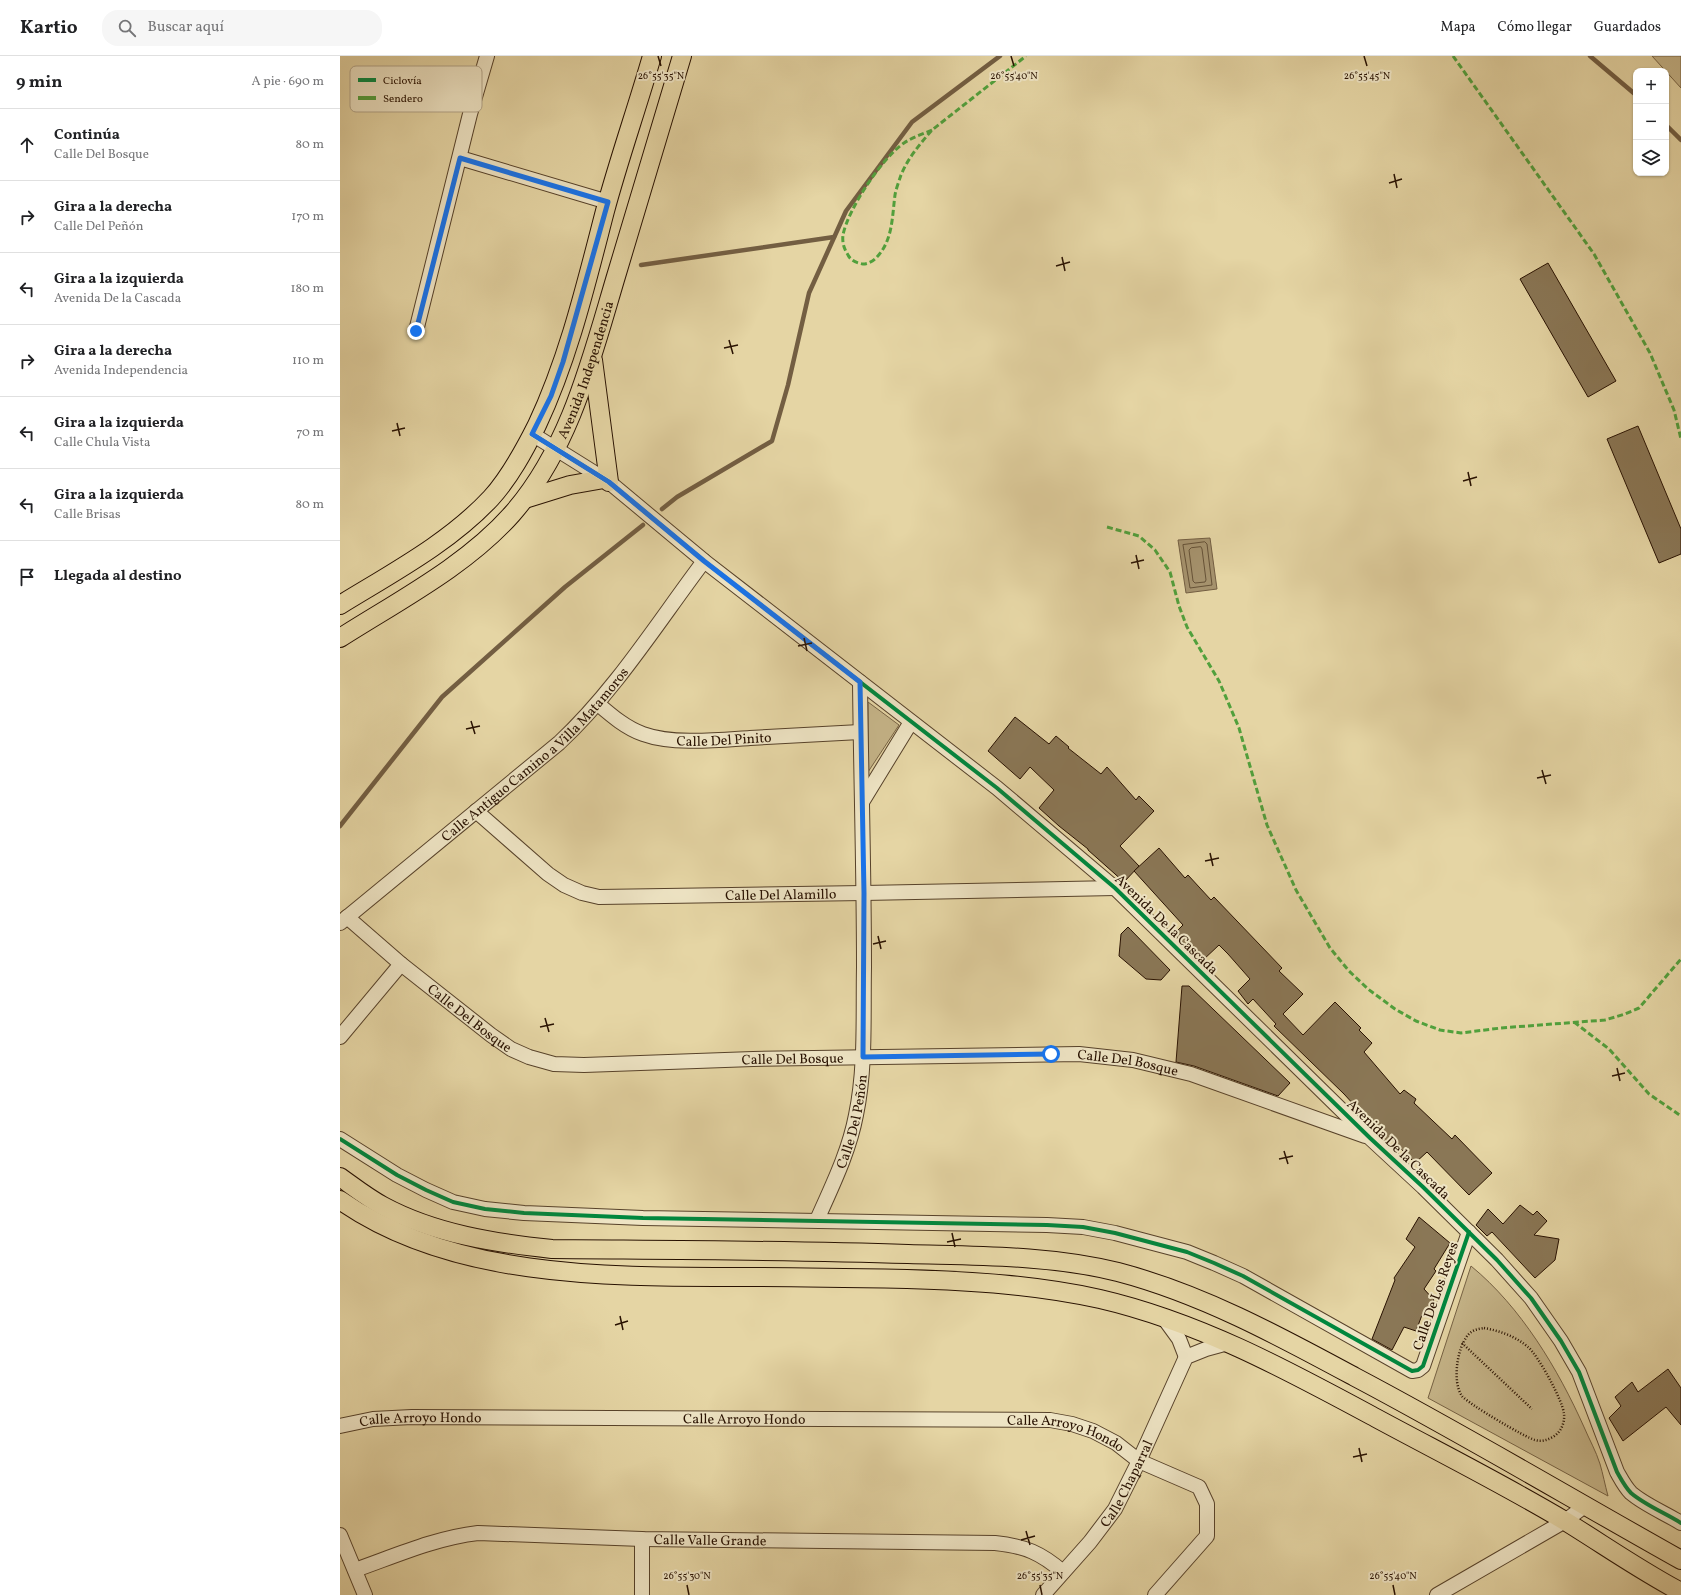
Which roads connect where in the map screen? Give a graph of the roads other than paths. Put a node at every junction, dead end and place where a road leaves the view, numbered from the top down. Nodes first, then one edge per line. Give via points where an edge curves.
1 (487, 56) edge
2 (652, 56) edge
3 (682, 56) edge
4 (482, 73) edge
5 (471, 112) edge
6 (460, 158) junction
7 (608, 202) junction
8 (416, 331) dead end
9 (593, 354) junction
10 (532, 434) junction
11 (556, 448) junction
12 (606, 480) junction
13 (525, 499) junction
14 (704, 561) junction
15 (340, 605) edge
16 (340, 638) edge
17 (860, 682) junction
18 (598, 704) junction
19 (911, 722) junction
20 (860, 732) junction
21 (862, 802) junction
22 (476, 811) junction
23 (1115, 888) junction
24 (864, 893) junction
25 (344, 920) edge
26 (401, 964) junction
27 (340, 1037) edge
28 (863, 1057) junction
29 (1370, 1138) junction
30 (340, 1139) edge
31 (340, 1177) edge
32 (340, 1200) edge
33 (817, 1220) junction
34 (1468, 1232) junction
35 (1163, 1317) junction
36 (1228, 1343) junction
37 (1186, 1357) junction
38 (340, 1426) edge
39 (1139, 1461) junction
40 (1586, 1505) junction
41 (1565, 1521) junction
42 (1681, 1523) edge
43 (340, 1535) edge
44 (642, 1539) junction
45 (1681, 1560) edge
46 (355, 1570) junction
47 (1064, 1572) junction
48 (1681, 1592) edge
49 (365, 1595) edge
50 (642, 1595) edge
51 (1043, 1595) edge
52 (1156, 1595) edge
53 (1437, 1595) edge

1 - 4 street
2 - 7 main road, Avenida Independencia
3 - 9 main road, Avenida Independencia
5 - 6 street
6 - 7 street
6 - 8 street
7 - 10 main road, Avenida Independencia via 563,362 551,396
9 - 11 main road, Avenida Independencia
9 - 12 main road
10 - 11 street, Avenida De la Cascada
10 - 15 main road, Avenida Independencia via 506,479 473,516 426,551
11 - 12 street, Avenida De la Cascada
11 - 13 main road, Avenida Independencia
12 - 13 main road via 570,485
12 - 14 street, Avenida De la Cascada
13 - 16 main road, Avenida Independencia via 473,552
14 - 17 street, Avenida De la Cascada
14 - 18 street, Calle Antiguo Camino a Villa Matamoros
17 - 19 street, Avenida De la Cascada
17 - 20 street, Calle Del Peñón
18 - 20 street, Calle Del Pinito via 626,726 644,734 666,739 727,740
18 - 22 street, Calle Antiguo Camino a Villa Matamoros via 559,743
19 - 21 street
19 - 23 street, Avenida De la Cascada via 997,788
20 - 21 street, Calle Del Peñón
21 - 24 street, Calle Del Peñón
22 - 24 street, Calle Del Alamillo via 548,874 570,888 599,897
22 - 25 street, Calle Antiguo Camino a Villa Matamoros
23 - 24 street, Calle Del Alamillo
23 - 29 street, Avenida De la Cascada
24 - 28 street, Calle Del Peñón
25 - 26 street, Calle Del Bosque
26 - 27 street
26 - 28 street, Calle Del Bosque via 511,1049 554,1064
28 - 29 street, Calle Del Bosque via 1079,1054 1127,1059 1191,1074
28 - 33 street, Calle Del Peñón via 859,1098 851,1138
29 - 34 street, Avenida De la Cascada
30 - 33 street via 426,1190 453,1202 485,1209 592,1216
31 - 40 main road via 383,1206 433,1227 470,1237 525,1246 552,1249 749,1250 1026,1258 1080,1264 1117,1272 1177,1291 1222,1309 1297,1345
32 - 35 main road via 382,1226 437,1247 508,1264 550,1270 631,1277 820,1277 1005,1284 1094,1298
33 - 34 street, Calle De Los Reyes via 1083,1227 1148,1241 1187,1252 1243,1276 1412,1371 1423,1366
34 - 42 street, Avenida De la Cascada via 1531,1298 1561,1341 1579,1372 1624,1485 1643,1501
35 - 36 main road
35 - 37 street via 1179,1339
36 - 37 street
36 - 41 main road via 1290,1372
37 - 39 street, Calle Chaparral
38 - 39 street, Calle Arroyo Hondo via 373,1419 412,1417 1050,1420 1093,1430 1116,1443
39 - 47 street, Calle Chaparral via 1118,1503 1104,1524
39 - 52 street, Calle Arroyo Hondo via 1200,1487 1207,1504 1207,1536
40 - 41 street
40 - 45 main road
41 - 48 main road via 1627,1562
41 - 53 street
43 - 46 street
44 - 46 street, Calle Valle Grande via 471,1534 438,1540
44 - 47 street, Calle Valle Grande via 1014,1545 1032,1551
44 - 50 street
46 - 49 street
47 - 51 street, Calle Chaparral

